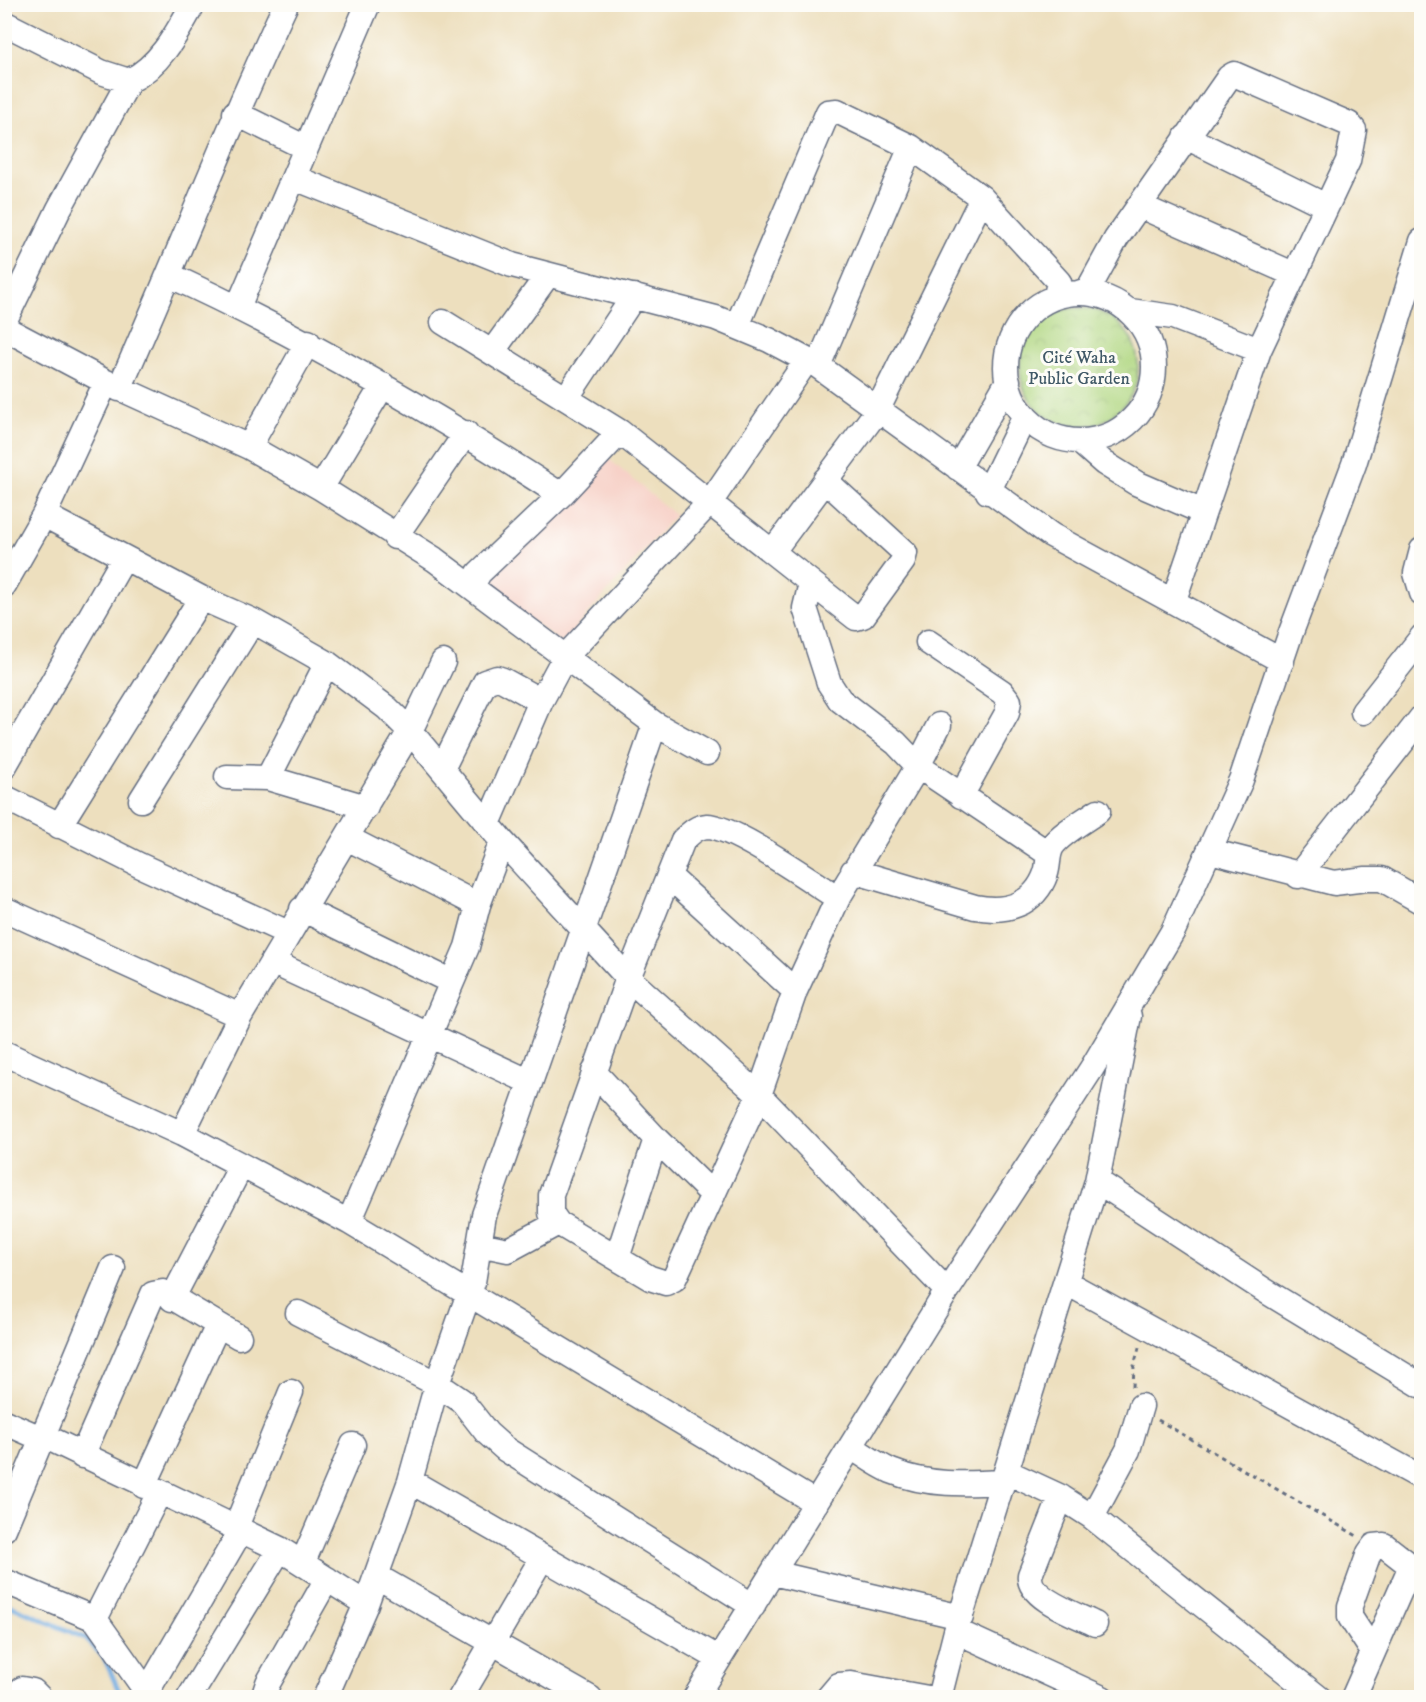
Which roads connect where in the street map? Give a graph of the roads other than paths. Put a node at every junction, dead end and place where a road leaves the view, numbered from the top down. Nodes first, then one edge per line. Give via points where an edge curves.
1 (11, 4) edge
2 (193, 4) edge
3 (286, 4) edge
4 (368, 5) edge
5 (4, 17) edge
6 (4, 23) edge
7 (129, 81) junction
8 (235, 113) junction
9 (1186, 137) junction
10 (306, 147) junction
11 (911, 147) junction
12 (295, 178) junction
13 (982, 198) junction
14 (1140, 206) junction
15 (1326, 206) junction
16 (1422, 241) edge
17 (1293, 274) junction
18 (169, 275) junction
19 (547, 276) junction
20 (1081, 292) junction
21 (634, 296) junction
22 (1056, 296) junction
23 (238, 307) junction
24 (1130, 311) junction
25 (443, 322) dead end
26 (737, 326) junction
27 (6, 332) edge
28 (308, 342) junction
29 (1259, 350) junction
30 (492, 352) junction
31 (812, 363) junction
32 (1008, 381) junction
33 (383, 385) junction
34 (113, 386) junction
35 (567, 397) junction
36 (877, 411) junction
37 (1025, 416) junction
38 (620, 432) junction
39 (466, 433) junction
40 (1079, 441) junction
41 (249, 447) junction
42 (958, 468) junction
43 (825, 480) junction
44 (321, 488) junction
45 (988, 492) junction
46 (561, 495) junction
47 (711, 501) junction
48 (1203, 512) junction
49 (44, 514) junction
50 (395, 537) junction
51 (1422, 550) edge
52 (773, 552) junction
53 (123, 558) junction
54 (811, 582) junction
55 (4, 585) edge
56 (472, 586) junction
57 (1422, 593) edge
58 (201, 598) junction
59 (1174, 600) junction
60 (253, 621) junction
61 (1422, 637) edge
62 (928, 642) dead end
63 (564, 658) junction
64 (1282, 661) junction
65 (443, 662) dead end
66 (327, 663) junction
67 (541, 701) junction
68 (1363, 712) dead end
69 (1422, 717) edge
70 (655, 724) junction
71 (939, 725) dead end
72 (410, 731) junction
73 (707, 753) dead end
74 (918, 766) junction
75 (4, 767) edge
76 (442, 769) junction
77 (227, 777) dead end
78 (268, 777) junction
79 (961, 796) junction
80 (4, 797) edge
81 (141, 800) dead end
82 (366, 807) junction
83 (1098, 811) dead end
84 (59, 826) junction
85 (495, 832) junction
86 (347, 838) junction
87 (1210, 851) junction
88 (1049, 854) junction
89 (853, 871) junction
90 (669, 876) junction
91 (1298, 876) junction
92 (838, 898) junction
93 (1422, 902) edge
94 (478, 905) junction
95 (4, 909) edge
96 (302, 909) junction
97 (583, 930) junction
98 (288, 933) junction
99 (272, 962) junction
100 (628, 978) junction
101 (452, 982) junction
102 (795, 991) junction
103 (1131, 1002) junction
104 (240, 1016) junction
105 (431, 1035) junction
106 (4, 1053) edge
107 (1092, 1068) junction
108 (594, 1072) junction
109 (1117, 1079) junction
110 (530, 1082) junction
111 (759, 1095) junction
112 (182, 1134) junction
113 (656, 1139) junction
114 (241, 1166) junction
115 (1097, 1180) junction
116 (713, 1195) junction
117 (349, 1222) junction
118 (558, 1223) junction
119 (479, 1244) junction
120 (616, 1258) junction
121 (112, 1268) dead end
122 (1067, 1283) junction
123 (947, 1291) junction
124 (468, 1296) junction
125 (172, 1299) junction
126 (298, 1313) dead end
127 (437, 1384) junction
128 (1422, 1386) edge
129 (291, 1392) dead end
130 (1141, 1406) road end
131 (4, 1422) edge
132 (44, 1438) junction
133 (353, 1445) dead end
134 (851, 1447) junction
135 (82, 1456) junction
136 (1005, 1477) junction
137 (1422, 1478) edge
138 (411, 1481) junction
139 (152, 1489) junction
140 (1061, 1497) junction
141 (816, 1503) junction
142 (1092, 1517) junction
143 (6, 1524) edge
144 (238, 1530) junction
145 (280, 1549) junction
146 (542, 1558) junction
147 (303, 1562) junction
148 (773, 1573) junction
149 (376, 1576) junction
150 (327, 1579) junction
151 (4, 1581) edge
152 (366, 1604) junction
153 (753, 1606) junction
154 (95, 1619) junction
155 (958, 1624) junction
156 (1095, 1624) dead end
157 (494, 1641) junction
158 (1372, 1652) junction
159 (718, 1658) junction
160 (149, 1694) edge
161 (13, 1698) edge
162 (40, 1698) edge
163 (189, 1698) edge
164 (263, 1698) edge
165 (325, 1698) edge
166 (460, 1698) edge
167 (591, 1698) edge
168 (695, 1698) edge
169 (828, 1698) edge
170 (928, 1698) edge
171 (939, 1698) edge
172 (1102, 1698) edge
173 (1319, 1698) edge
174 (1353, 1698) edge

1 - 5 street
2 - 7 street via 159,58
3 - 8 street
4 - 10 street
6 - 7 street via 101,72
7 - 27 street via 59,209
8 - 10 street
8 - 18 street
9 - 14 street
9 - 15 street
9 - 15 street via 1223,82 1234,75 1349,124 1354,130 1353,149
10 - 12 street
11 - 13 street
11 - 26 street via 837,111 828,112
11 - 31 street
12 - 19 street via 496,260
12 - 23 street
13 - 22 street via 1059,282
13 - 36 street
14 - 17 street
14 - 20 street via 1116,239 1088,290
15 - 17 street
16 - 64 street via 1354,464
17 - 29 street
18 - 23 street
18 - 34 street
19 - 21 street
19 - 30 street
20 - 22 street
20 - 24 street via 1107,298
21 - 26 street
21 - 35 street
22 - 32 street via 1038,306 1017,330 1007,359
23 - 28 street
24 - 29 street via 1173,317
24 - 40 street via 1146,331 1154,356 1153,381 1144,405 1127,425 1105,437
25 - 30 street
26 - 31 street
27 - 34 street
28 - 33 street
28 - 41 street
29 - 48 street
30 - 35 street
31 - 36 street
31 - 47 street
32 - 37 street
32 - 42 street
33 - 39 street
33 - 44 street
34 - 41 street
34 - 49 street
35 - 38 street
36 - 42 street
36 - 43 street
37 - 40 street via 1059,438
37 - 45 street
38 - 46 street
38 - 47 street
39 - 46 street
39 - 50 street
40 - 48 street via 1130,479
41 - 44 street
42 - 45 street
43 - 52 street
43 - 54 street via 903,548 904,557 863,616 856,618
44 - 50 street
45 - 59 street via 1051,535
46 - 56 street via 479,573
47 - 52 street
47 - 63 street
48 - 59 street
49 - 53 street
49 - 55 street
50 - 56 street
51 - 57 street via 1416,573
52 - 54 street
53 - 58 street
53 - 75 street
54 - 74 street via 805,608 834,692 896,742
56 - 63 street
58 - 60 street
58 - 84 street
59 - 64 street
60 - 66 street
60 - 81 street
61 - 68 street
62 - 79 street via 1002,692 1009,701 1007,713
63 - 67 street
63 - 70 street
64 - 87 street via 1241,780
65 - 72 street
66 - 72 street via 387,708
66 - 78 street
67 - 76 street via 503,680 485,682
67 - 85 street
69 - 91 street
70 - 73 street
70 - 97 street
71 - 74 street
72 - 76 street
72 - 82 street
74 - 79 street
74 - 89 street
76 - 85 street
77 - 78 street
78 - 82 street
79 - 88 street
80 - 84 street
82 - 86 street
83 - 88 street via 1053,845
84 - 98 street
85 - 94 street
85 - 97 street
86 - 94 street
86 - 96 street
87 - 91 street
87 - 103 street via 1173,931
88 - 89 street via 1047,872 1027,901 992,910
89 - 92 street
90 - 92 street via 683,840 697,828 714,827 748,842
90 - 100 street
90 - 102 street
91 - 93 street via 1338,884 1376,878
92 - 102 street
94 - 101 street via 467,947
95 - 104 street
96 - 98 street
96 - 101 street
97 - 100 street
97 - 110 street
98 - 99 street
99 - 104 street
99 - 105 street
100 - 108 street
100 - 111 street
101 - 105 street
102 - 111 street
103 - 107 street
103 - 109 street
104 - 112 street
105 - 110 street
105 - 117 street
106 - 112 street
107 - 109 street
107 - 123 street
108 - 113 street
108 - 118 street via 551,1195 551,1213
109 - 115 street
110 - 119 street via 484,1215
111 - 116 street
111 - 123 street
112 - 114 street
113 - 116 street
113 - 120 street
114 - 117 street
114 - 125 street
115 - 122 street
115 - 128 street via 1264,1290
116 - 120 street via 670,1282 650,1278
117 - 124 street
118 - 119 street via 508,1250
118 - 120 street
119 - 124 street
121 - 132 street
122 - 136 street
122 - 137 street
123 - 134 street
124 - 127 street
124 - 141 street
125 - 135 street via 159,1292 153,1294
125 - 139 street via 228,1331
126 - 127 street
127 - 138 street
127 - 153 street via 462,1401 505,1449
129 - 144 street
130 - 142 street via 1128,1450
131 - 132 street
132 - 135 street
132 - 143 street
133 - 147 street
134 - 136 street via 890,1471 923,1481 957,1484
134 - 141 street
135 - 139 street
136 - 140 street
136 - 155 street
138 - 146 street
138 - 149 street
139 - 144 street
139 - 154 street
140 - 142 street
140 - 156 street via 1030,1575 1030,1584 1040,1596
141 - 148 street
142 - 173 street
144 - 145 street
144 - 160 street
145 - 147 street
145 - 163 street
146 - 157 street
146 - 159 street
147 - 150 street
148 - 153 street
148 - 155 street
149 - 152 street
149 - 157 street
150 - 152 street
150 - 164 street
151 - 154 street
152 - 165 street
153 - 159 street
154 - 160 street
155 - 171 street
155 - 172 street
157 - 166 street
157 - 167 street
158 - 158 street via 1411,1566 1384,1545 1374,1546 1369,1553 1350,1606 1350,1617
158 - 174 street
159 - 168 street
161 - 162 street via 22,1689 33,1691
169 - 170 street via 839,1685 845,1684

